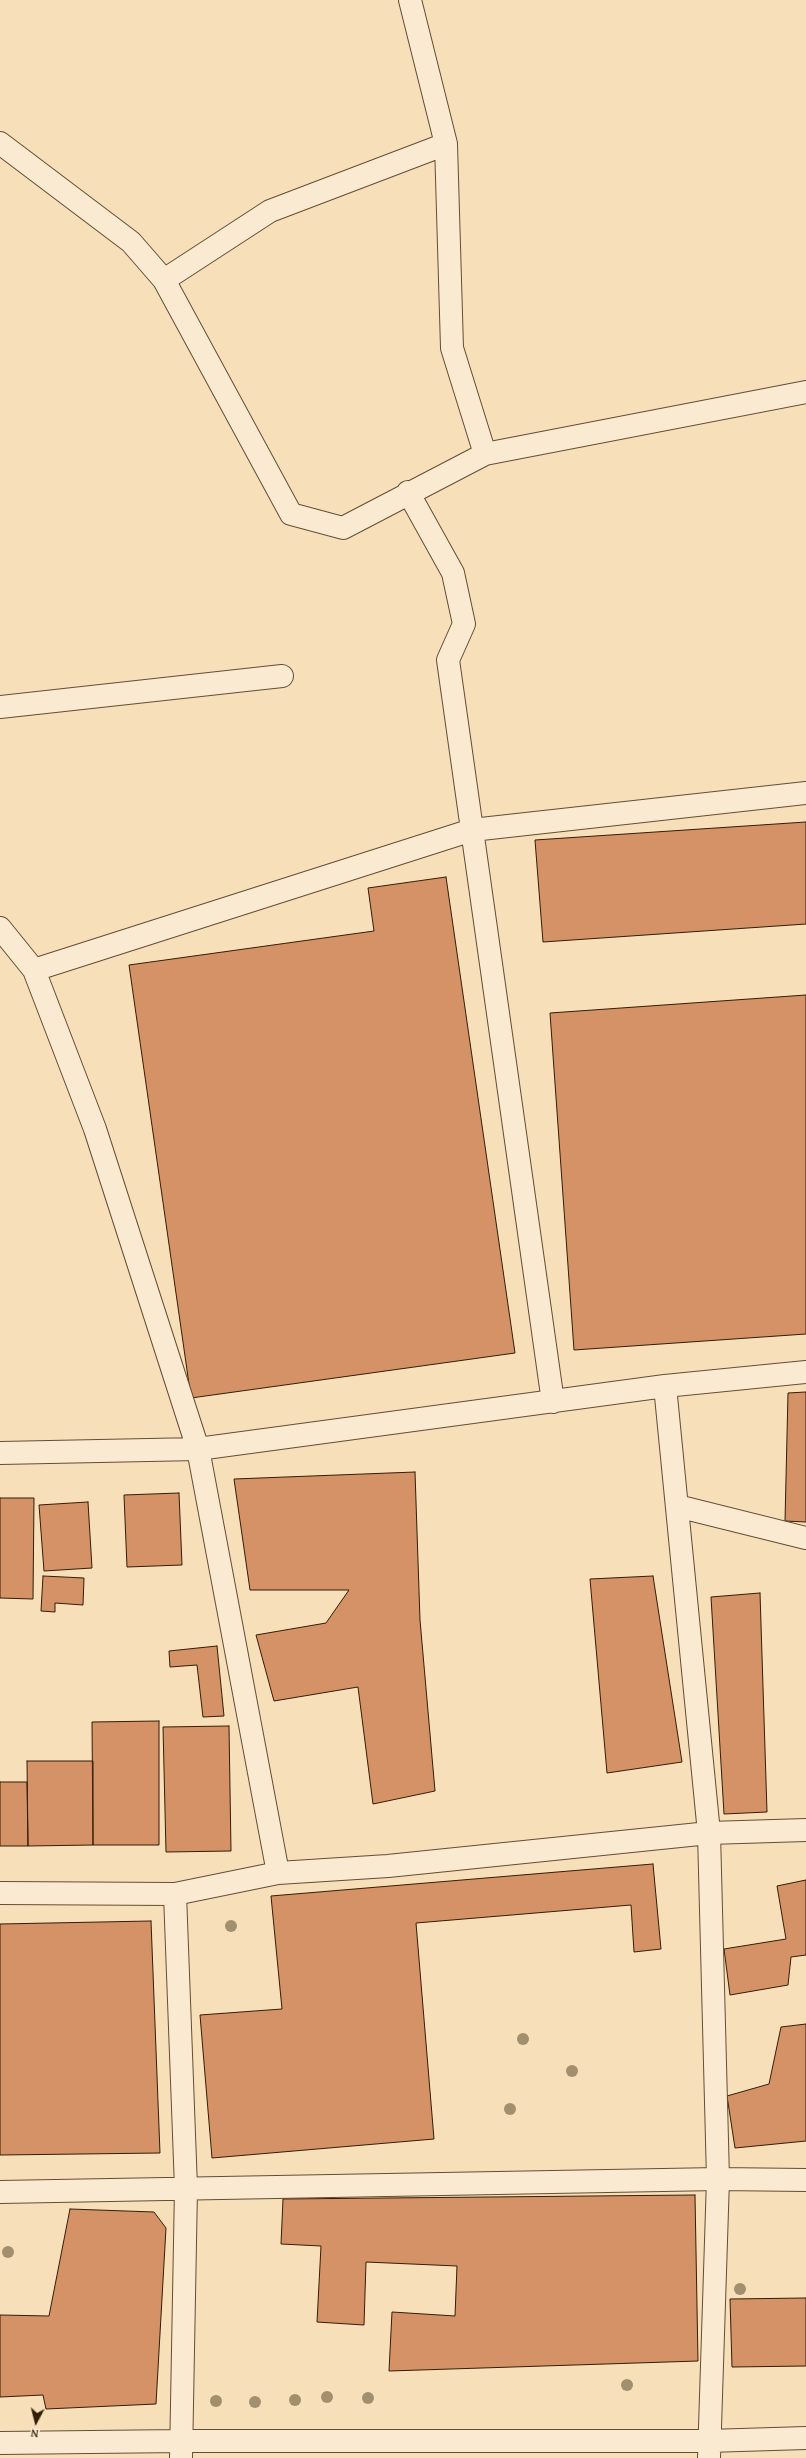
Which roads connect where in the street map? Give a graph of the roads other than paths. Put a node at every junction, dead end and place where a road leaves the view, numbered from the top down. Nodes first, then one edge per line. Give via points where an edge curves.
1 (410, 0) edge
2 (0, 143) edge
3 (446, 144) junction
4 (164, 280) junction
5 (806, 392) edge
6 (485, 454) junction
7 (408, 492) junction
8 (282, 676) dead end
9 (0, 707) edge
10 (806, 793) edge
11 (472, 830) junction
12 (0, 928) edge
13 (34, 970) junction
14 (806, 1372) edge
15 (665, 1386) junction
16 (553, 1402) junction
17 (198, 1449) junction
18 (0, 1453) edge
19 (677, 1506) junction
20 (806, 1538) edge
21 (806, 1830) edge
22 (709, 1833) junction
23 (278, 1873) junction
24 (0, 1893) edge
25 (176, 1894) junction
26 (718, 2180) junction
27 (806, 2180) edge
28 (186, 2188) junction
29 (0, 2192) edge
30 (806, 2438) edge
31 (0, 2444) edge
32 (182, 2449) edge
33 (708, 2449) edge

1 - 3 street
2 - 4 street via 131,242
3 - 4 street via 270,211
3 - 6 street via 452,348
4 - 7 street via 291,514 343,528
5 - 6 street
6 - 7 street
7 - 11 street via 453,573 464,624 448,660
8 - 9 street
10 - 11 street
11 - 13 street
11 - 16 street
12 - 13 street
13 - 17 street via 95,1129
14 - 15 street
15 - 16 street
15 - 19 street
16 - 17 street
17 - 18 street
17 - 23 street
19 - 20 street
19 - 22 street
21 - 22 street
22 - 23 street via 396,1865
22 - 26 street
23 - 25 street
24 - 25 street
25 - 28 street
26 - 27 street
26 - 28 street
26 - 33 street
28 - 29 street
28 - 32 street
30 - 33 street
31 - 32 street
32 - 33 street

